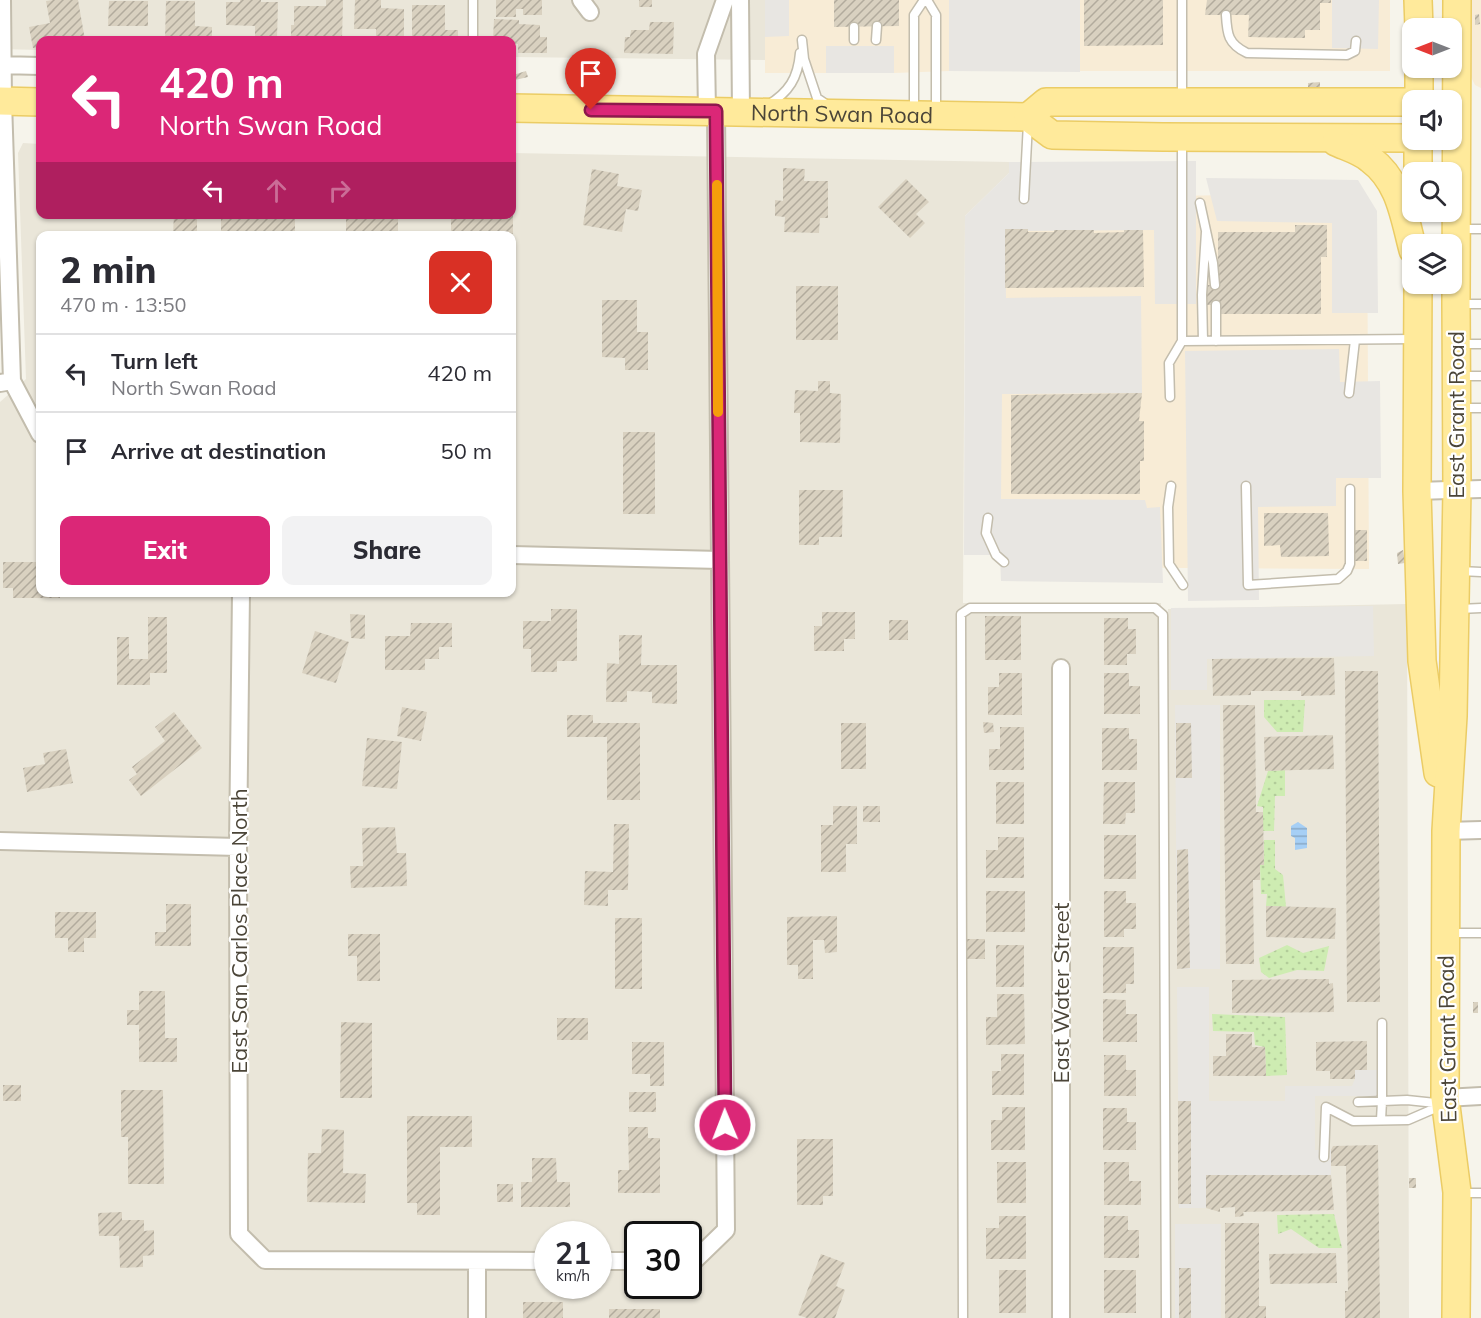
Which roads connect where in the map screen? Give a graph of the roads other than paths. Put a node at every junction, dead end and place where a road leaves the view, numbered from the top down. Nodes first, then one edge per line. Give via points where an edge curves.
1 (2, 0) edge
2 (473, 0) edge
3 (725, 0) edge
4 (740, 0) edge
5 (925, 0) edge
6 (1182, 0) edge
7 (1418, 0) edge
8 (1457, 0) edge
9 (1226, 15) dead end
10 (1419, 18) edge
11 (877, 26) dead end
12 (854, 27) dead end
13 (473, 36) edge
14 (854, 40) dead end
15 (876, 40) dead end
16 (1356, 41) dead end
17 (1, 65) edge
18 (36, 66) edge
19 (1460, 90) edge
20 (1, 101) edge
21 (36, 102) edge
22 (1182, 102) junction
23 (1402, 102) edge
24 (516, 108) edge
25 (730, 112) junction
26 (859, 113) junction
27 (925, 114) junction
28 (1028, 117) junction
29 (1462, 133) edge
30 (1182, 137) junction
31 (1327, 138) junction
32 (1402, 138) edge
33 (1024, 199) dead end
34 (1200, 203) dead end
35 (1469, 229) edge
36 (1206, 232) junction
37 (1409, 234) edge
38 (1215, 285) dead end
39 (1418, 294) edge
40 (1468, 304) edge
41 (1216, 306) dead end
42 (1418, 339) junction
43 (1355, 340) junction
44 (1182, 341) junction
45 (1203, 341) junction
46 (1216, 341) junction
47 (1468, 344) edge
48 (1468, 376) edge
49 (6, 382) edge
50 (1349, 393) dead end
51 (1170, 397) dead end
52 (1469, 408) edge
53 (36, 428) edge
54 (1171, 486) dead end
55 (1246, 486) dead end
56 (1350, 489) dead end
57 (1469, 489) edge
58 (1417, 491) junction
59 (988, 518) dead end
60 (516, 555) edge
61 (720, 560) junction
62 (1004, 562) dead end
63 (1468, 572) edge
64 (1183, 585) dead end
65 (241, 597) edge
66 (1468, 608) edge
67 (1061, 668) dead end
68 (1481, 830) edge
69 (1446, 831) junction
70 (0, 841) edge
71 (238, 847) junction
72 (1446, 932) junction
73 (1481, 933) edge
74 (1382, 1023) dead end
75 (1481, 1096) edge
76 (1382, 1101) junction
77 (1445, 1101) junction
78 (1358, 1102) dead end
79 (1381, 1120) junction
80 (1324, 1157) dead end
81 (1469, 1193) edge
82 (702, 1252) edge
83 (477, 1261) junction
84 (534, 1261) edge
85 (477, 1318) edge
86 (963, 1318) edge
87 (1061, 1318) edge
88 (1166, 1318) edge
89 (1456, 1318) edge

1 - 17 street
2 - 13 lane
3 - 25 street via 706,54
4 - 25 street
5 - 27 lane via 936,15
5 - 27 lane via 914,15
6 - 22 lane
7 - 10 main road
8 - 19 main road, East Grant Road
9 - 16 lane via 1227,31 1235,48 1247,53 1347,56 1354,51
11 - 15 lane
12 - 14 lane
17 - 18 street
17 - 20 street
20 - 21 main road
20 - 49 street
22 - 23 main road
22 - 28 main road via 1046,102
24 - 25 main road, North Swan Road
25 - 26 main road, North Swan Road
25 - 26 lane via 781,96 791,84 802,40 816,98 833,108
25 - 61 street
26 - 27 main road, North Swan Road
27 - 28 main road, North Swan Road
28 - 30 main road via 1052,135
28 - 33 lane
29 - 35 main road, East Grant Road
30 - 31 main road
30 - 44 lane
31 - 32 main road
31 - 37 main road via 1369,158 1382,170 1393,183
34 - 36 lane
35 - 40 main road, East Grant Road
36 - 38 lane
36 - 45 lane
39 - 42 main road, East Grant Road
40 - 47 main road, East Grant Road
41 - 46 lane
42 - 43 lane
42 - 58 main road, East Grant Road
43 - 46 lane
43 - 50 lane
44 - 45 lane
44 - 51 lane via 1169,363
45 - 46 lane
47 - 48 main road, East Grant Road
48 - 52 main road, East Grant Road
49 - 53 street
52 - 57 main road, East Grant Road
54 - 64 lane via 1169,564
55 - 56 lane via 1248,585 1338,579 1347,571
57 - 58 street
57 - 63 main road, East Grant Road
58 - 69 main road, East Grant Road via 1422,661
59 - 62 lane via 986,533 996,555
60 - 61 street
61 - 82 street via 726,1230
63 - 66 main road, East Grant Road
65 - 71 street, East San Carlos Place North
66 - 69 main road, East Grant Road via 1453,716
67 - 87 street, East Water Street
68 - 69 street
69 - 72 main road, East Grant Road
70 - 71 street
71 - 83 street, East San Carlos Place North via 239,1234 265,1260
72 - 73 lane
72 - 77 main road, East Grant Road
74 - 76 lane
75 - 77 street
76 - 77 lane
76 - 78 lane
76 - 79 lane
77 - 79 lane via 1408,1120
77 - 81 main road, East Grant Road
79 - 80 lane via 1353,1121 1326,1107
81 - 89 main road, East Grant Road
83 - 84 street
83 - 85 street
86 - 88 lane via 961,614 970,609 1143,608 1155,608 1163,615

